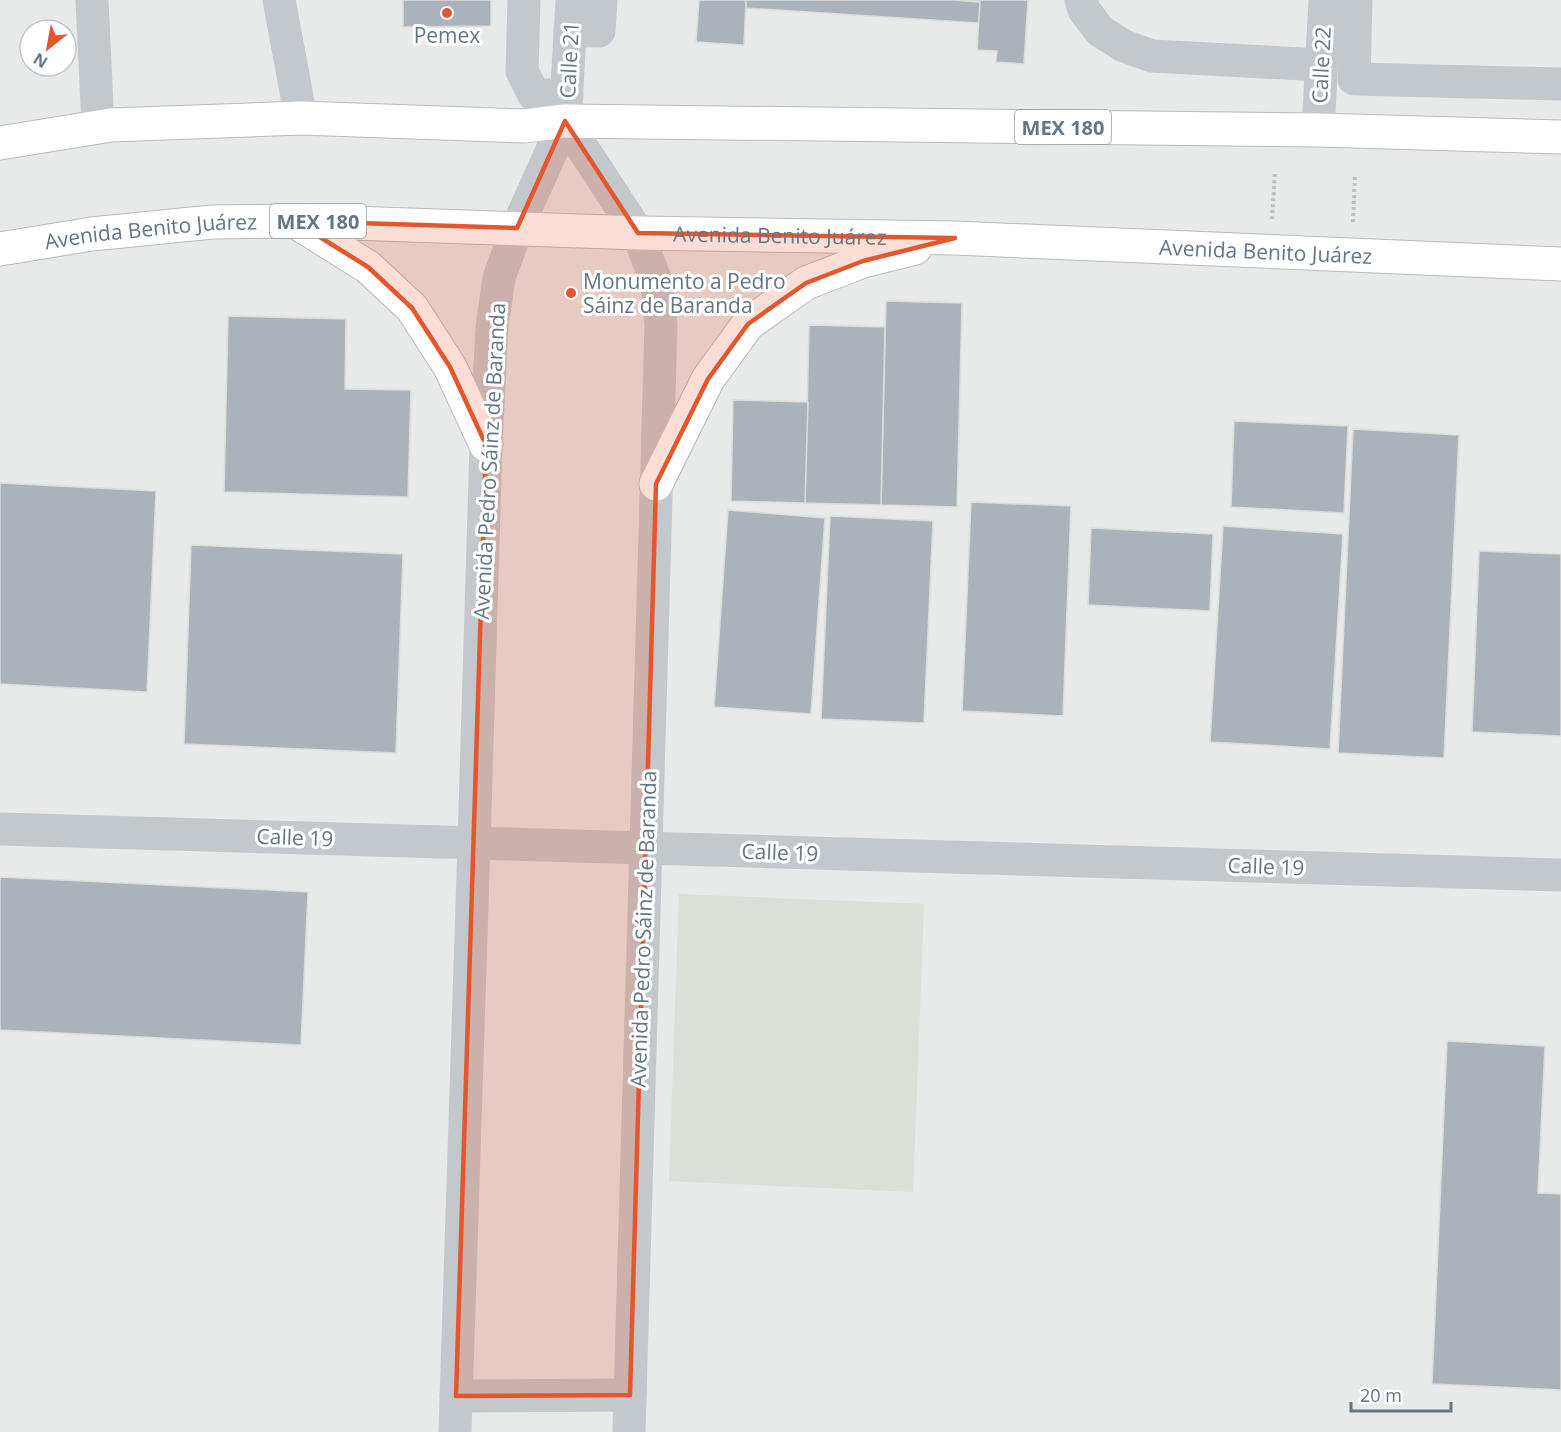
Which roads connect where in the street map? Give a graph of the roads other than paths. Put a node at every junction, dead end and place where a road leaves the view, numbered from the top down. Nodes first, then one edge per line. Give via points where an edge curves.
1 (92, 0) edge
2 (279, 0) edge
3 (524, 0) edge
4 (601, 0) edge
5 (1081, 0) edge
6 (1325, 0) edge
7 (1356, 0) edge
8 (571, 15) edge
9 (1323, 32) junction
10 (1355, 35) junction
11 (1321, 65) junction
12 (1561, 84) edge
13 (566, 108) junction
14 (301, 118) junction
15 (98, 127) junction
16 (1318, 130) junction
17 (1561, 137) edge
18 (0, 143) edge
19 (294, 221) junction
20 (518, 228) junction
21 (638, 233) junction
22 (955, 238) junction
23 (0, 249) edge
24 (1561, 264) edge
25 (486, 444) junction
26 (656, 484) junction
27 (0, 829) edge
28 (474, 843) junction
29 (646, 848) junction
30 (1561, 875) edge
31 (630, 1395) junction
32 (456, 1396) junction
33 (455, 1432) edge
34 (629, 1432) edge

1 - 15 street
2 - 14 street
3 - 13 street via 522,71 534,95
4 - 8 street via 599,31
5 - 11 street via 1100,31 1124,46 1152,56
6 - 9 street, Calle 22
7 - 10 street
8 - 13 street, Calle 21
9 - 10 street
9 - 11 street, Calle 22
10 - 12 street via 1354,79
11 - 16 street, Calle 22
13 - 14 main road, MEX 180 via 524,126
13 - 16 main road, MEX 180
13 - 20 street, Avenida Pedro Sáinz de Baranda
13 - 21 street, Avenida Pedro Sáinz de Baranda
14 - 15 main road, MEX 180
15 - 18 main road, MEX 180
16 - 17 main road, MEX 180
19 - 20 main road, Avenida Benito Juárez / MEX 180
19 - 23 main road, Avenida Benito Juárez / MEX 180 via 201,223 92,234
19 - 25 main road via 368,267 412,308 450,367
20 - 21 main road, Avenida Benito Juárez / MEX 180
20 - 25 street, Avenida Pedro Sáinz de Baranda via 499,278 492,327
21 - 22 main road, Avenida Benito Juárez / MEX 180
21 - 26 street, Avenida Pedro Sáinz de Baranda via 657,284 661,325
22 - 24 main road, Avenida Benito Juárez / MEX 180
22 - 26 main road via 863,261 806,283 748,324 708,379
25 - 28 street, Avenida Pedro Sáinz de Baranda
26 - 29 street, Avenida Pedro Sáinz de Baranda
27 - 28 street, Calle 19
28 - 29 street, Calle 19
28 - 32 street, Avenida Pedro Sáinz de Baranda
29 - 30 street, Calle 19
29 - 31 street, Avenida Pedro Sáinz de Baranda
31 - 32 street
31 - 34 street, Avenida Pedro Sáinz de Baranda
32 - 33 street, Avenida Pedro Sáinz de Baranda

